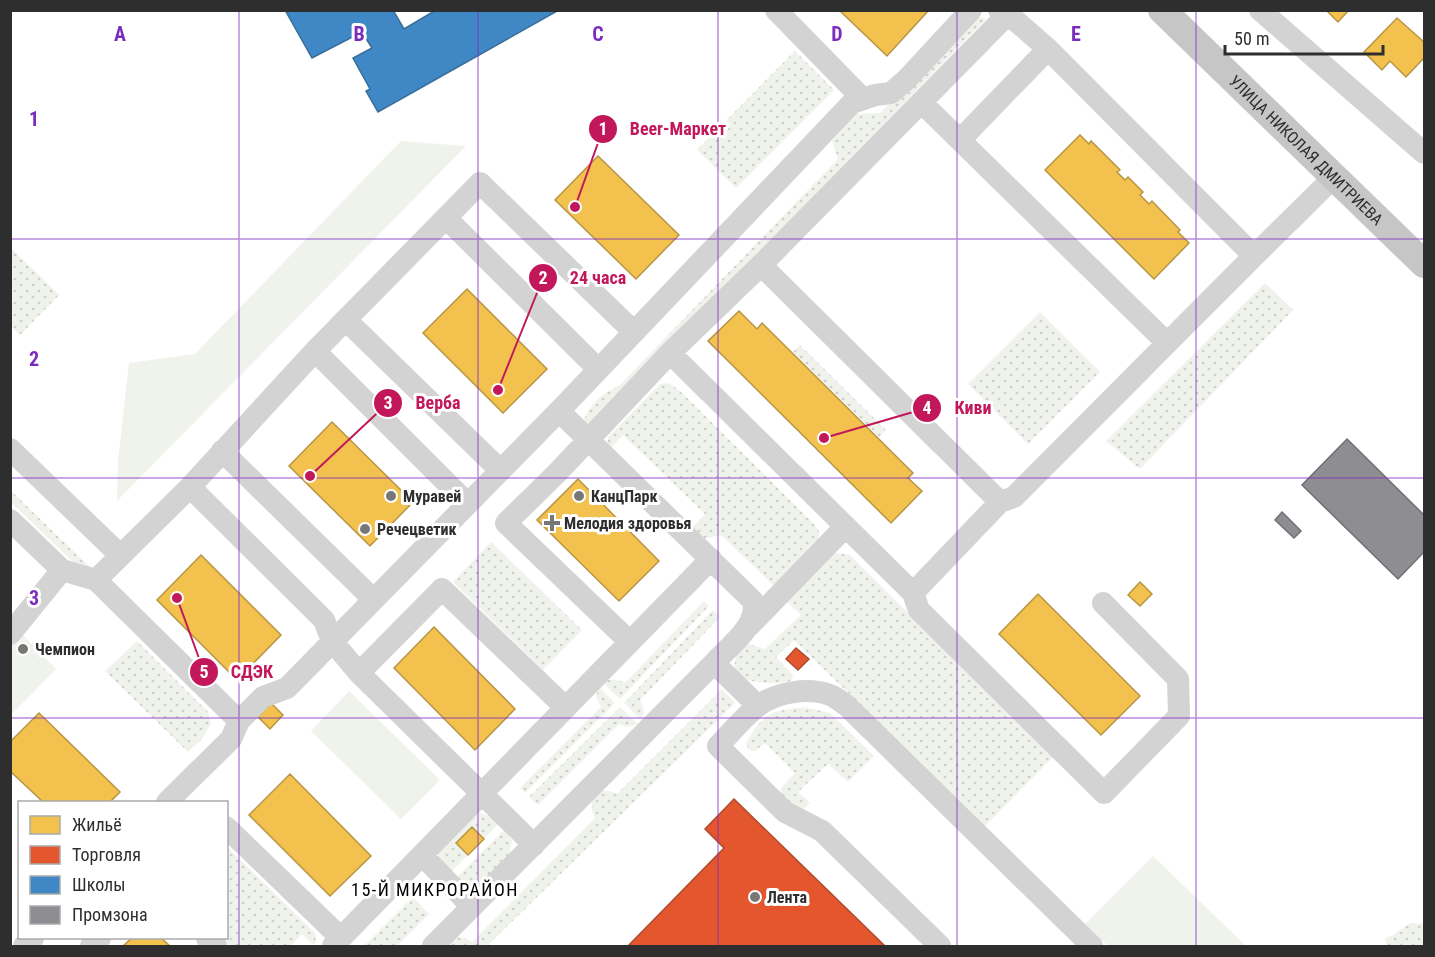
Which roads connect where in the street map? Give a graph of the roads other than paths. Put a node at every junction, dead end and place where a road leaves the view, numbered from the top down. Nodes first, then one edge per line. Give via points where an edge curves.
1 (776, 10) edge
2 (971, 10) edge
3 (1162, 10) edge
4 (1260, 10) edge
5 (1004, 12) edge
6 (1048, 49) junction
7 (869, 97) junction
8 (922, 103) junction
9 (960, 140) junction
10 (1425, 153) edge
11 (1334, 177) junction
12 (446, 218) junction
13 (1254, 256) junction
14 (1425, 264) edge
15 (761, 265) junction
16 (346, 320) junction
17 (634, 332) junction
18 (1167, 343) junction
19 (315, 351) junction
20 (670, 353) junction
21 (598, 369) junction
22 (559, 411) junction
23 (588, 439) junction
24 (10, 449) edge
25 (222, 451) junction
26 (500, 470) junction
27 (190, 487) junction
28 (1000, 502) junction
29 (467, 503) junction
30 (10, 520) edge
31 (845, 527) junction
32 (120, 555) junction
33 (711, 560) junction
34 (62, 570) junction
35 (96, 580) junction
36 (913, 593) junction
37 (373, 599) junction
38 (1103, 603) dead end
39 (750, 625) junction
40 (10, 634) edge
41 (332, 641) junction
42 (630, 642) junction
43 (714, 663) junction
44 (360, 673) junction
45 (758, 706) junction
46 (566, 708) junction
47 (239, 722) junction
48 (483, 793) junction
49 (168, 801) edge
50 (228, 829) edge
51 (534, 845) junction
52 (422, 855) junction
53 (472, 907) junction
54 (337, 942) edge
55 (1082, 943) edge
56 (433, 946) edge
57 (940, 946) edge

1 - 7 street
2 - 7 street via 891,93
3 - 11 main road, УЛИЦА НИКОЛАЯ ДМИТРИЕВА
4 - 10 street
5 - 6 street
5 - 8 street
6 - 9 street
6 - 13 street
7 - 17 street via 852,103
8 - 9 street
8 - 15 street
9 - 18 street
11 - 13 street
11 - 14 main road, УЛИЦА НИКОЛАЯ ДМИТРИЕВА
12 - 16 street
12 - 17 street via 480,183
12 - 21 street
13 - 18 street
15 - 20 street
15 - 28 street
16 - 19 street
16 - 26 street
17 - 21 street
18 - 28 street via 1014,497
19 - 25 street
19 - 29 street
20 - 23 street
20 - 31 street
21 - 22 street
22 - 23 street
22 - 26 street
23 - 33 street
23 - 42 street via 506,523
24 - 32 street
25 - 27 street
25 - 37 street
26 - 29 street
27 - 32 street
27 - 41 street via 324,620
28 - 36 street
29 - 37 street
30 - 34 street
31 - 36 street
31 - 39 street
32 - 35 street
33 - 39 street via 753,601
33 - 42 street
34 - 35 street
34 - 40 street
35 - 47 street
36 - 38 street via 919,610 1104,793 1179,716 1178,679
37 - 41 street
39 - 43 street
41 - 44 street
41 - 47 street via 287,688 263,697
42 - 46 street
43 - 45 street
43 - 51 street
44 - 46 street via 442,588
44 - 48 street
45 - 55 street via 774,698 814,691 846,705
45 - 57 street via 718,746 785,812 822,831
46 - 48 street
47 - 49 street via 231,739
48 - 51 street
48 - 52 street
50 - 54 street
51 - 53 street
52 - 53 street
52 - 54 street
53 - 56 street

